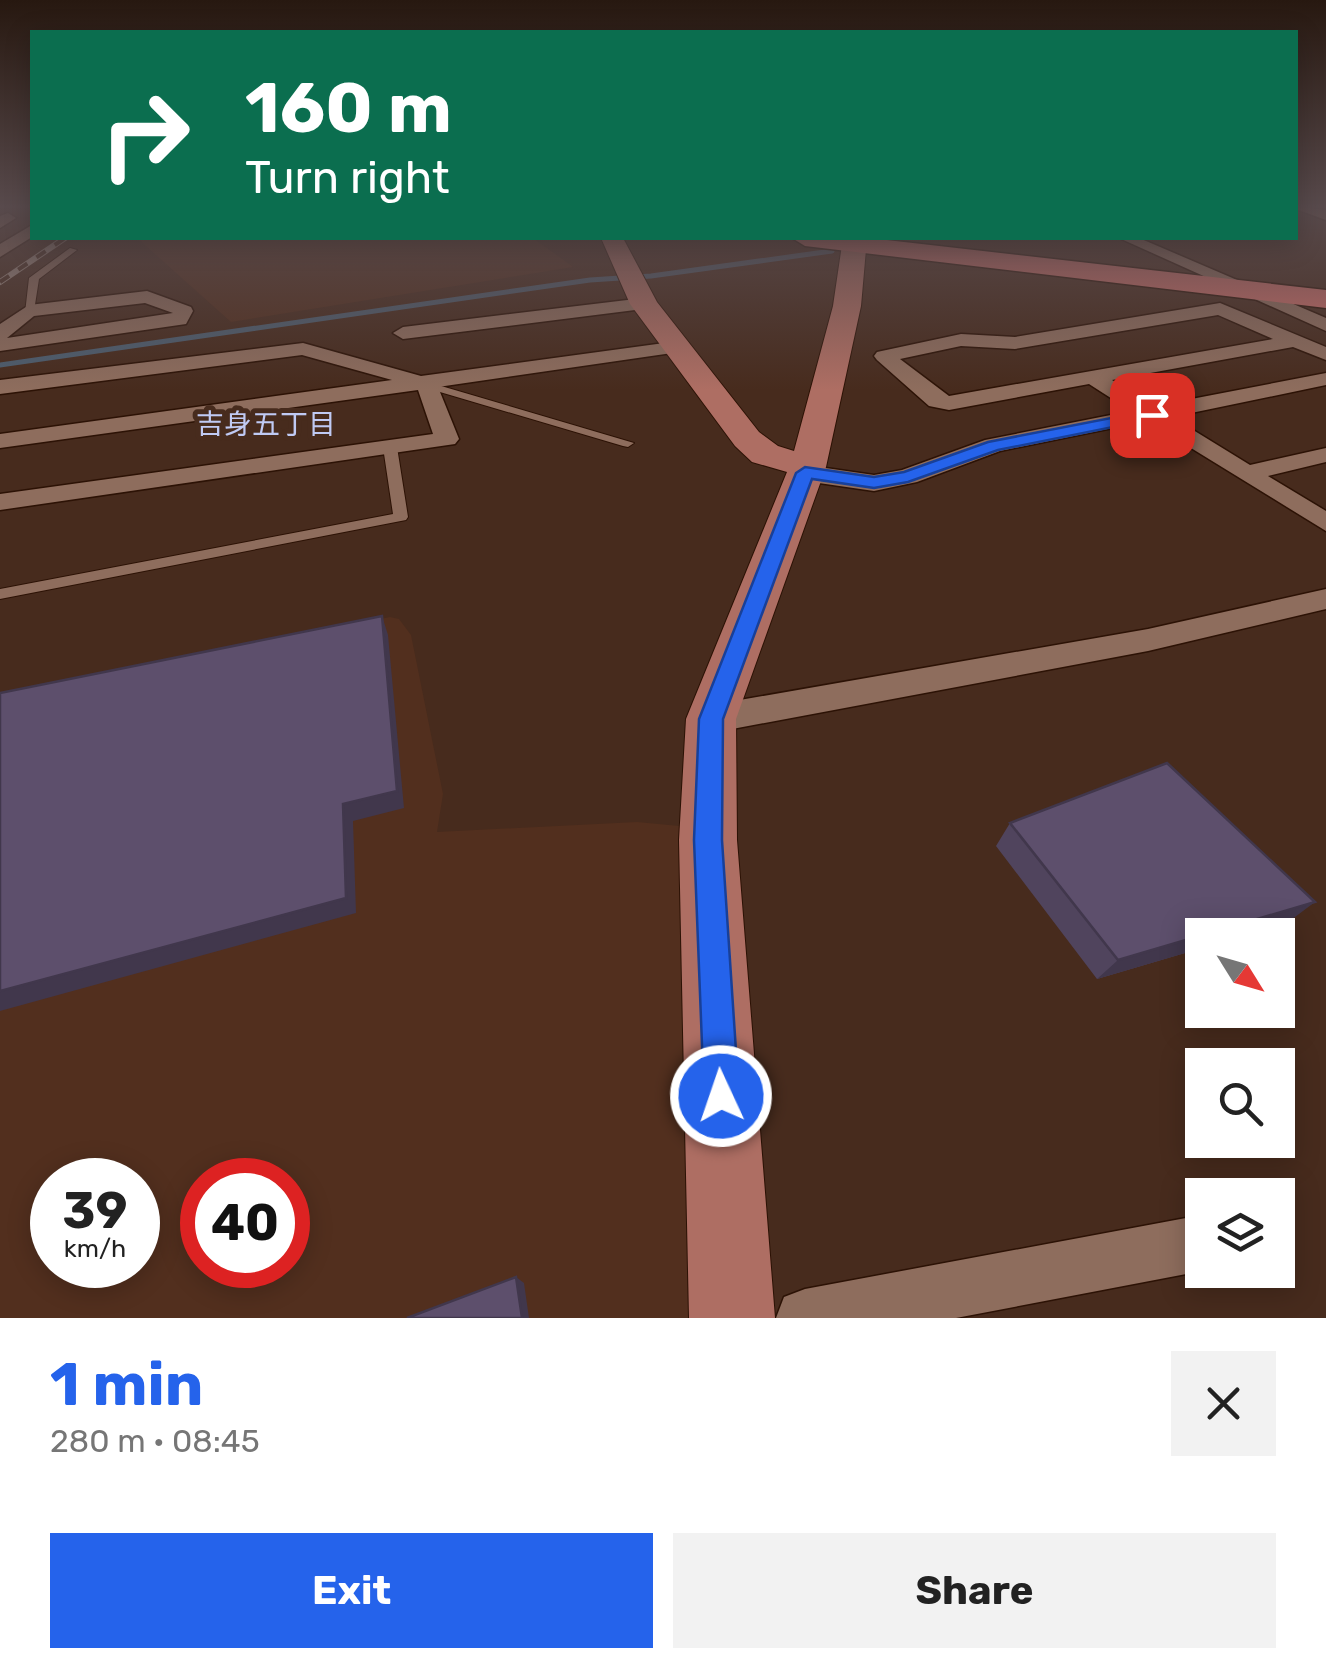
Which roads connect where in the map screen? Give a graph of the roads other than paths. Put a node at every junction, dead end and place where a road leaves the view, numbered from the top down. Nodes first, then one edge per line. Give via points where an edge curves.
1 (49, 268) edge
2 (627, 268) edge
3 (842, 268) edge
4 (1064, 268) edge
5 (1192, 268) edge
6 (637, 286) junction
7 (1240, 289) junction
8 (1326, 299) edge
9 (29, 311) junction
10 (1326, 325) edge
11 (0, 334) edge
12 (403, 334) dead end
13 (1295, 341) junction
14 (0, 345) edge
15 (498, 347) junction
16 (679, 347) junction
17 (1326, 354) edge
18 (1092, 377) junction
19 (1326, 379) edge
20 (427, 384) junction
21 (0, 387) edge
22 (1152, 415) junction
23 (0, 441) edge
24 (628, 443) dead end
25 (390, 447) junction
26 (1326, 455) edge
27 (806, 470) junction
28 (1247, 474) junction
29 (0, 502) edge
30 (1326, 523) edge
31 (0, 594) edge
32 (1326, 599) edge
33 (711, 719) junction
34 (1185, 1245) edge
35 (732, 1318) edge
36 (804, 1318) edge

1 - 9 lane via 34,278
2 - 6 street
3 - 27 street via 846,306
4 - 7 main road
5 - 7 street
6 - 15 street
6 - 16 street
7 - 8 main road
7 - 10 street
9 - 11 street
9 - 14 street via 147,297 184,311 179,320
12 - 15 street
13 - 17 street
13 - 18 street
13 - 18 street via 1220,308 1015,343 961,340 884,356 937,401
15 - 16 street
15 - 20 street
16 - 27 street via 747,439
18 - 22 street
19 - 22 street
20 - 21 street via 302,349
20 - 23 street
20 - 24 lane
20 - 25 street via 447,440
22 - 27 street via 994,445 908,477 874,482
22 - 28 street
25 - 29 street
25 - 31 lane via 401,517
26 - 28 street
27 - 33 street
28 - 30 street
32 - 33 street via 1148,640
33 - 35 street via 708,840
34 - 36 street

